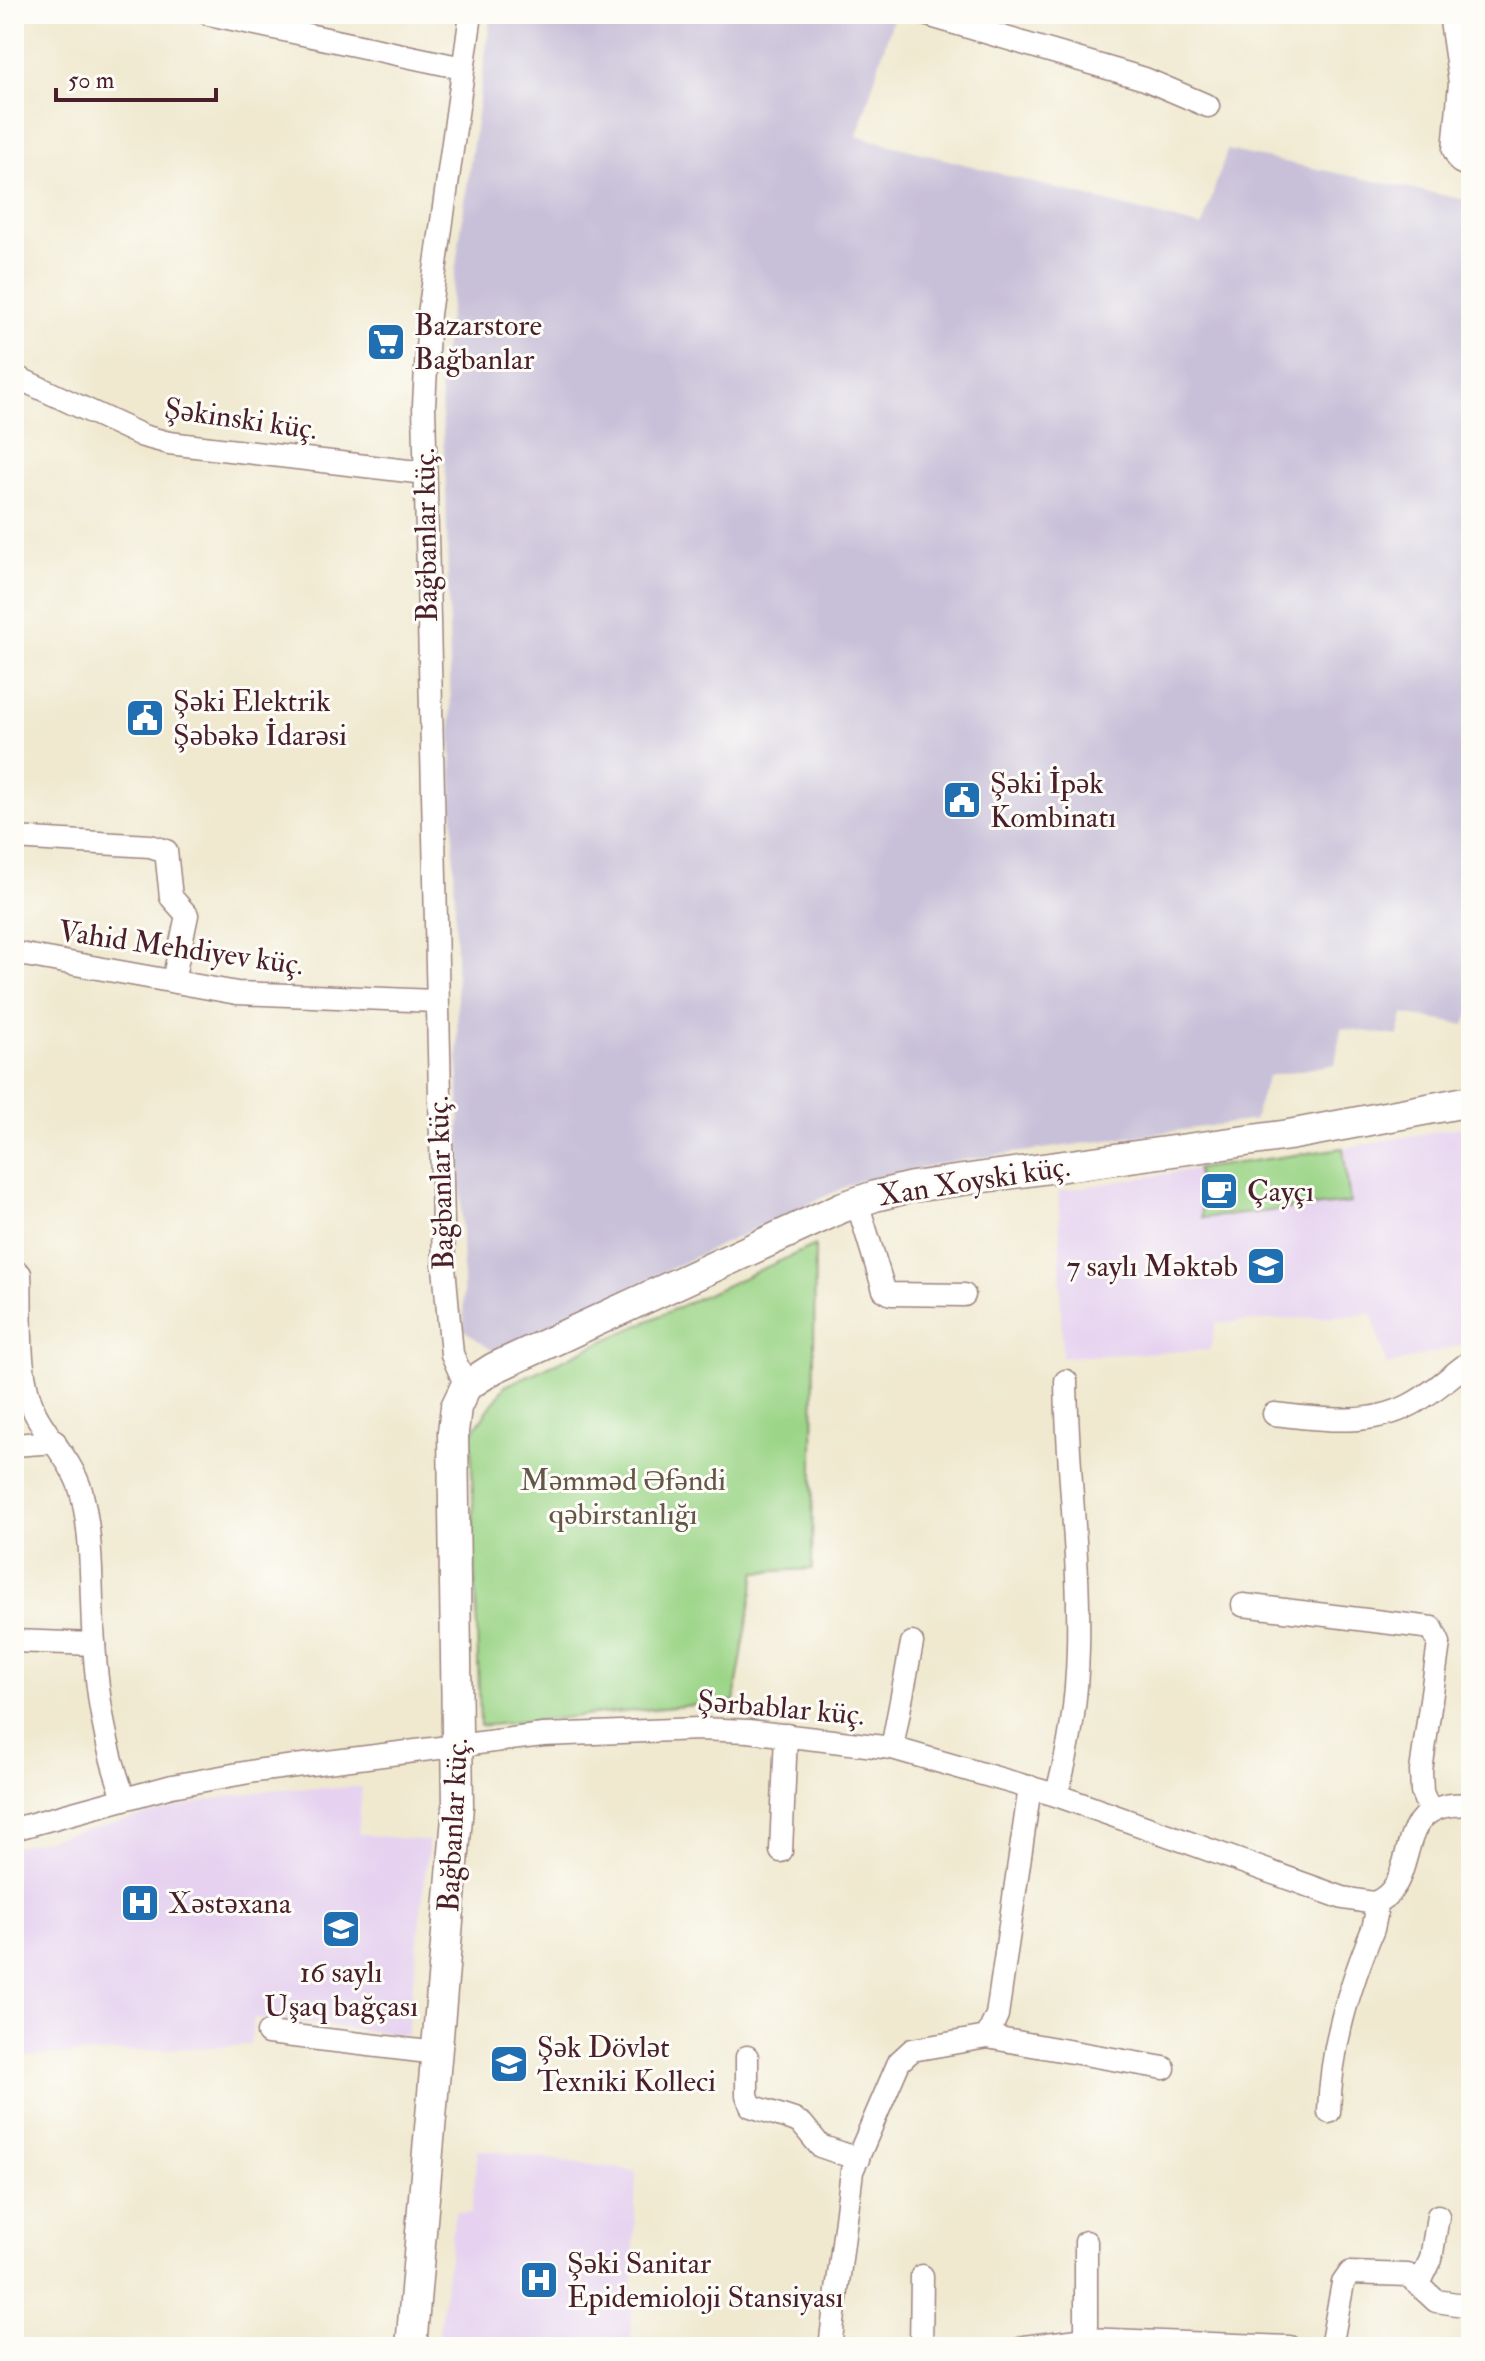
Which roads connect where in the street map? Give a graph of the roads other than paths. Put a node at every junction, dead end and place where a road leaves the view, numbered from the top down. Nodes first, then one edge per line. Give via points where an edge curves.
1 (209, 14) edge
2 (471, 14) edge
3 (924, 14) edge
4 (1450, 14) edge
5 (463, 68) junction
6 (1208, 106) dead end
7 (1471, 167) edge
8 (14, 376) edge
9 (425, 473) junction
10 (14, 838) edge
11 (14, 953) edge
12 (173, 981) junction
13 (435, 1001) junction
14 (1471, 1101) edge
15 (857, 1202) junction
16 (20, 1274) dead end
17 (964, 1295) dead end
18 (1471, 1361) edge
19 (1066, 1381) dead end
20 (466, 1386) junction
21 (1274, 1414) dead end
22 (55, 1442) junction
23 (14, 1445) edge
24 (1243, 1605) dead end
25 (14, 1641) edge
26 (912, 1643) dead end
27 (94, 1644) junction
28 (786, 1735) junction
29 (458, 1745) junction
30 (892, 1748) junction
31 (1030, 1787) junction
32 (1056, 1795) junction
33 (124, 1797) junction
34 (1471, 1805) edge
35 (1429, 1810) junction
36 (14, 1829) edge
37 (781, 1851) dead end
38 (1374, 1903) junction
39 (268, 2033) dead end
40 (987, 2037) junction
41 (437, 2053) junction
42 (747, 2057) dead end
43 (1164, 2068) dead end
44 (1329, 2112) dead end
45 (858, 2159) junction
46 (1438, 2216) dead end
47 (1086, 2242) dead end
48 (922, 2276) dead end
49 (1420, 2282) junction
50 (1471, 2306) edge
51 (1086, 2339) junction
52 (1031, 2346) edge
53 (411, 2347) edge
54 (830, 2347) edge
55 (921, 2347) edge
56 (1289, 2347) edge
57 (1331, 2347) edge

1 - 5 street
2 - 5 street, Bağbanlar küç.
3 - 6 street via 1145,79
4 - 7 street via 1460,83 1454,150 1460,162
5 - 9 street, Bağbanlar küç. via 428,329
8 - 9 street, Şəkinski küç. via 169,443
9 - 13 street, Bağbanlar küç.
10 - 12 street via 166,851 171,897 187,915
11 - 12 street, Vahid Mehdiyev küç.
12 - 13 street, Vahid Mehdiyev küç. via 274,996
13 - 20 street, Bağbanlar küç. via 447,1326
14 - 15 street, Xan Xoyski küç. via 1289,1135 912,1187
15 - 17 street via 884,1290
15 - 20 street, Xan Xoyski küç. via 530,1349
16 - 22 street via 25,1381 36,1413
18 - 21 street via 1410,1405 1381,1416 1339,1421
19 - 32 street via 1079,1670 1069,1754
20 - 29 street, Bağbanlar küç. via 453,1432
22 - 23 street
22 - 27 street via 81,1490 91,1556
24 - 35 street via 1432,1628 1439,1643 1421,1771
25 - 27 street
26 - 30 street
27 - 33 street via 105,1736
28 - 29 street, Şərbablar küç. via 620,1731
28 - 30 street, Şərbablar küç.
28 - 37 street
29 - 33 street, Şərbablar küç. via 255,1771
29 - 41 street, Bağbanlar küç. via 458,1806
30 - 31 street, Şərbablar küç.
31 - 32 street, Şərbablar küç.
31 - 40 street via 997,2015
32 - 38 street, Şərbablar küç. via 1343,1898
33 - 36 street, Şərbablar küç.
34 - 35 street
35 - 38 street via 1416,1828 1391,1892
38 - 44 street via 1373,1929 1337,2028
39 - 41 street
40 - 43 street
40 - 45 street via 904,2055
41 - 53 street, Bağbanlar küç.
42 - 45 street via 751,2106 802,2124 820,2146
45 - 54 street via 848,2188
46 - 49 street via 1431,2259
47 - 51 street
48 - 55 street
49 - 50 street via 1436,2301
49 - 57 street via 1408,2275 1350,2273 1343,2283
51 - 52 street
51 - 56 street

